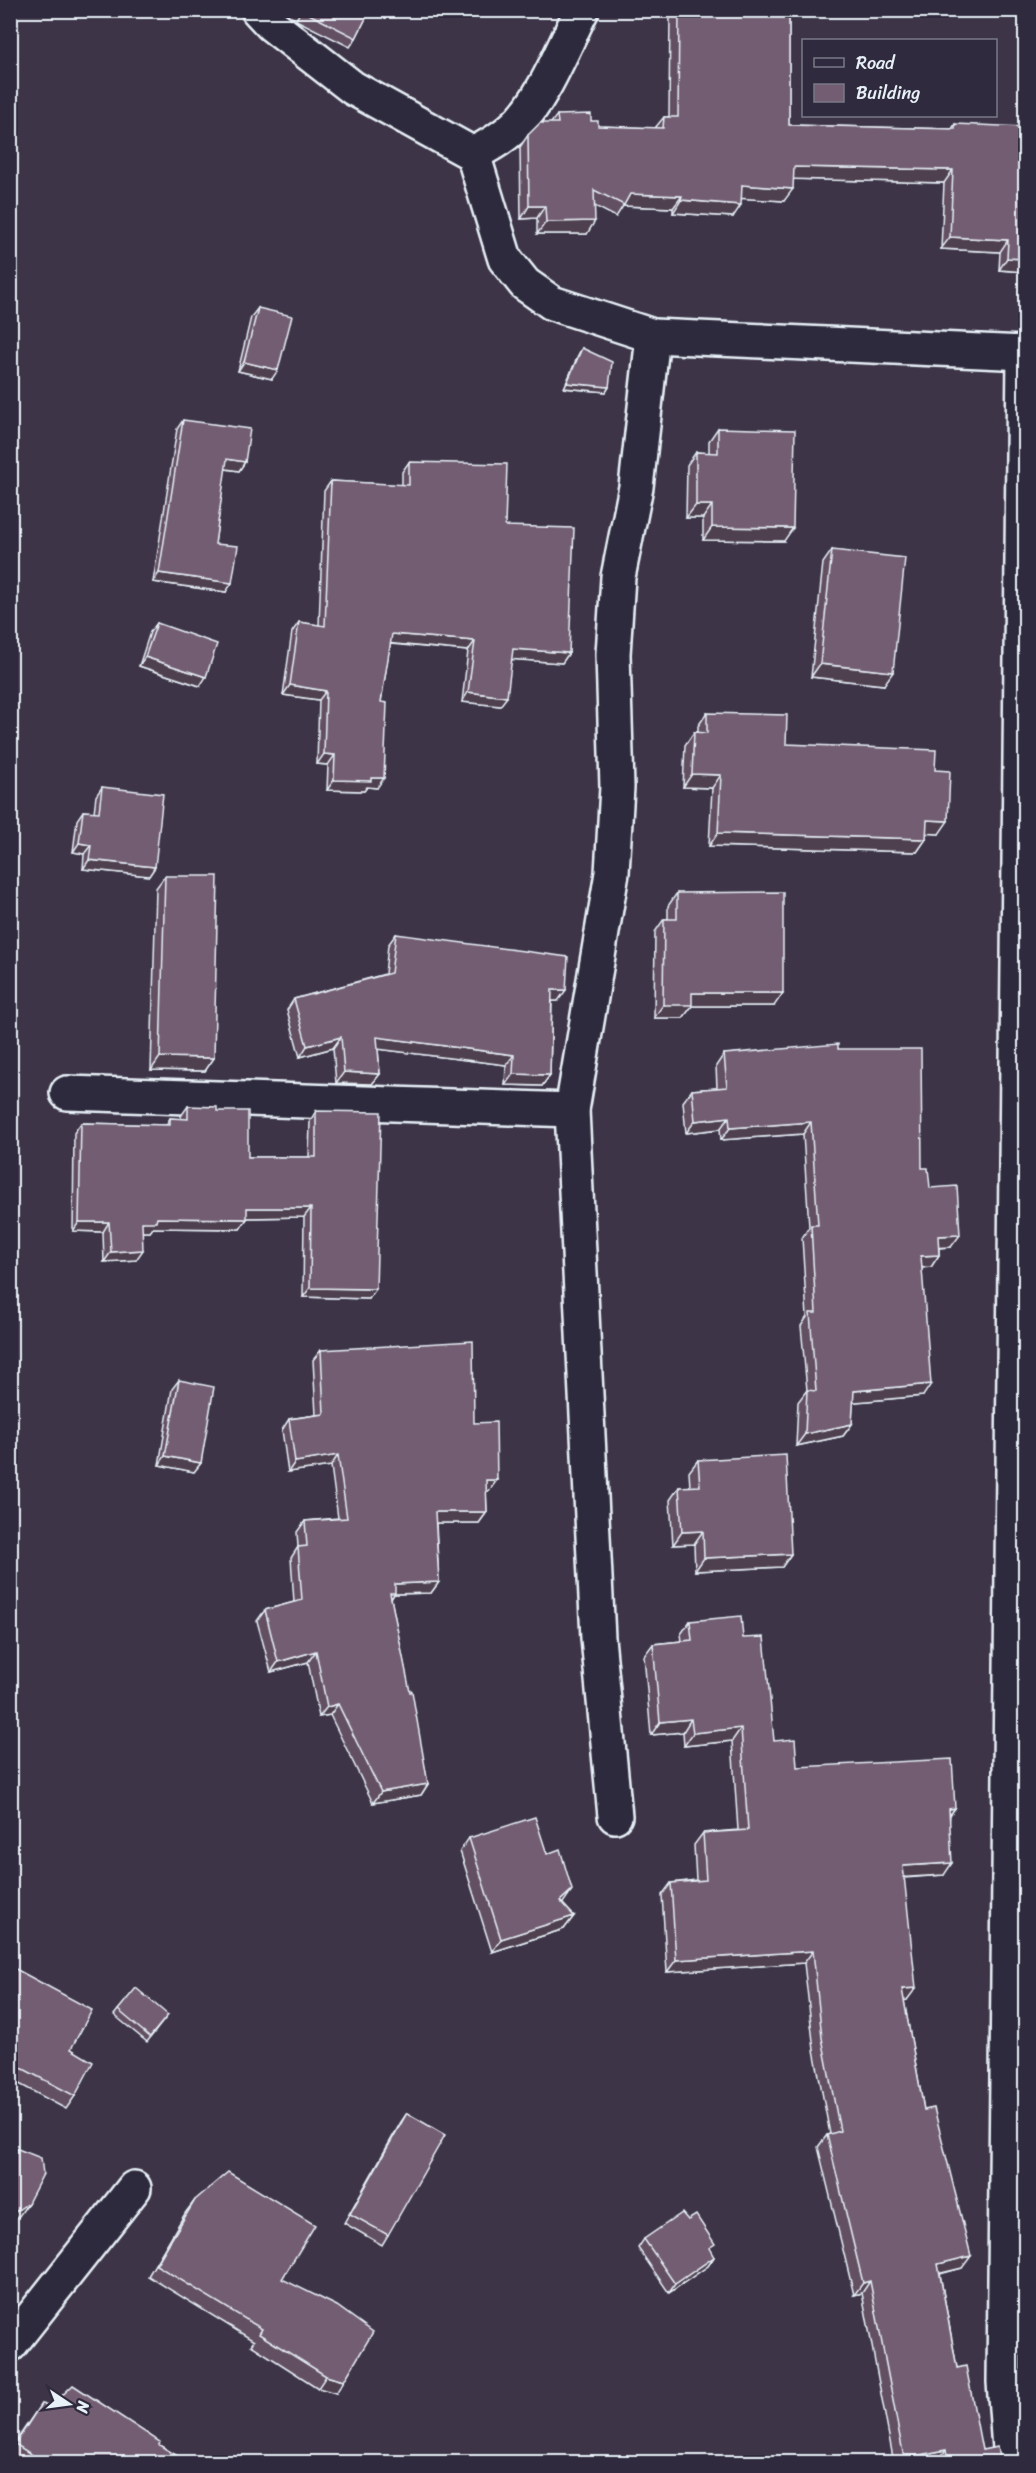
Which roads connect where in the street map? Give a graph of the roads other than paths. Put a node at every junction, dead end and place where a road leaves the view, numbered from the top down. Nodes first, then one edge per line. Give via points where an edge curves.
1 (258, 10) edge
2 (582, 10) edge
3 (473, 154) junction
4 (653, 336) junction
5 (1025, 353) edge
6 (67, 1093) dead end
7 (572, 1110) junction
8 (615, 1816) dead end
9 (134, 2188) dead end
10 (10, 2345) edge
11 (1010, 2463) edge

1 - 3 street via 272,26 353,88
2 - 3 street via 539,96 518,124
3 - 4 street via 505,259 525,284 552,303
4 - 5 street
4 - 7 street via 636,487 618,577 613,654 617,786 612,873
5 - 11 street via 1004,2359
6 - 7 street
7 - 8 street via 598,1638
9 - 10 street

